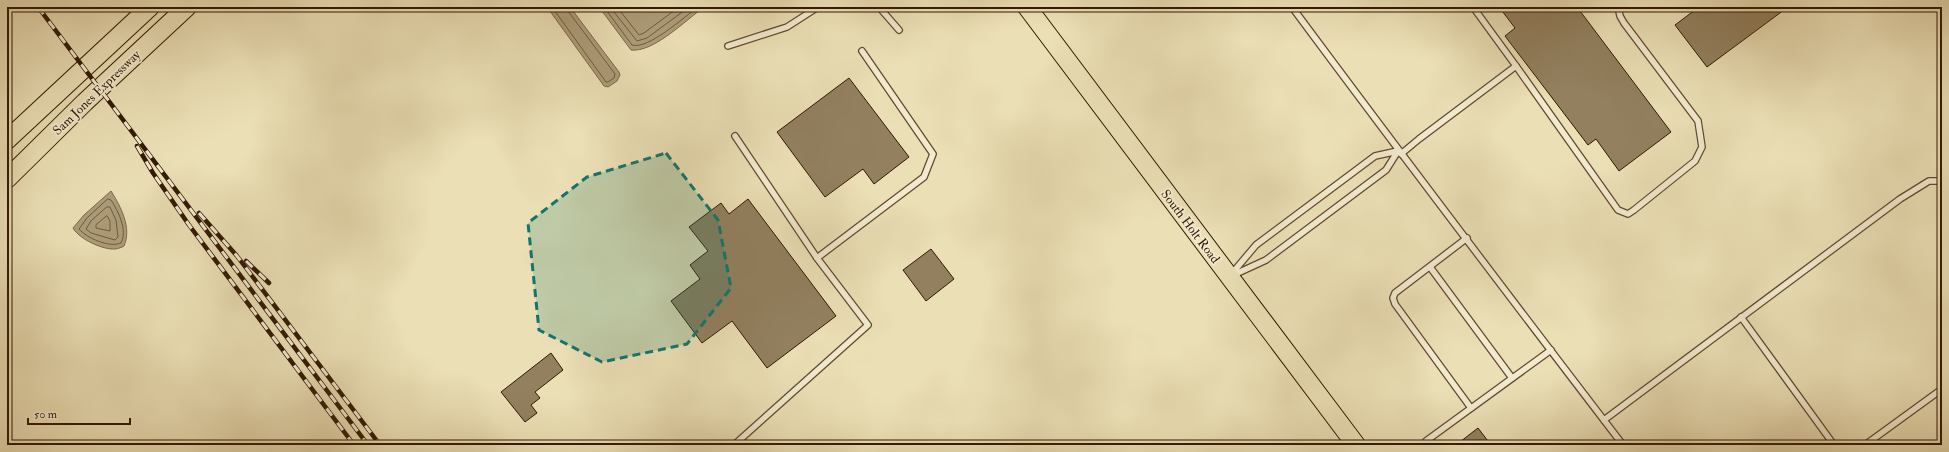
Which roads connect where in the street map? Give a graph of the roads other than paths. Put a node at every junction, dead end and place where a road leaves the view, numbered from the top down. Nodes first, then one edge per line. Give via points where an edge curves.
1 (150, 7) edge
2 (187, 7) edge
3 (818, 7) edge
4 (879, 7) edge
5 (1027, 7) edge
6 (1292, 7) edge
7 (1474, 7) edge
8 (1618, 7) edge
9 (899, 30) dead end
10 (728, 46) dead end
11 (862, 51) dead end
12 (1516, 66) junction
13 (735, 136) dead end
14 (7, 140) edge
15 (1400, 152) junction
16 (7, 179) edge
17 (1942, 181) edge
18 (1467, 238) junction
19 (816, 258) junction
20 (1430, 267) junction
21 (1229, 277) junction
22 (1741, 317) junction
23 (1551, 350) junction
24 (1512, 378) junction
25 (1942, 389) edge
26 (1471, 408) junction
27 (1604, 420) junction
28 (1426, 441) dead end
29 (734, 445) edge
30 (1356, 445) edge
31 (1623, 445) edge
32 (1834, 445) edge
33 (1865, 445) edge

1 - 14 main road, Sam Jones Expressway
2 - 16 main road, Sam Jones Expressway
3 - 10 lane via 787,27
4 - 9 lane
5 - 21 main road, South Holt Road
6 - 15 lane
7 - 12 lane
8 - 12 lane via 1624,23 1698,120 1702,147 1695,161 1628,214 1618,210
11 - 19 lane via 933,154 924,177
12 - 15 lane
13 - 19 lane
15 - 18 lane
15 - 21 lane via 1386,170 1272,256
15 - 21 lane via 1375,156 1256,245
17 - 22 lane via 1929,180 1900,198
18 - 20 lane
18 - 23 lane
19 - 29 lane via 868,325
20 - 24 lane
20 - 26 lane via 1395,293 1394,298
21 - 30 main road, South Holt Road
22 - 27 lane
22 - 32 lane
23 - 24 lane
23 - 27 lane
24 - 26 lane
25 - 33 lane
26 - 28 lane
27 - 31 lane

